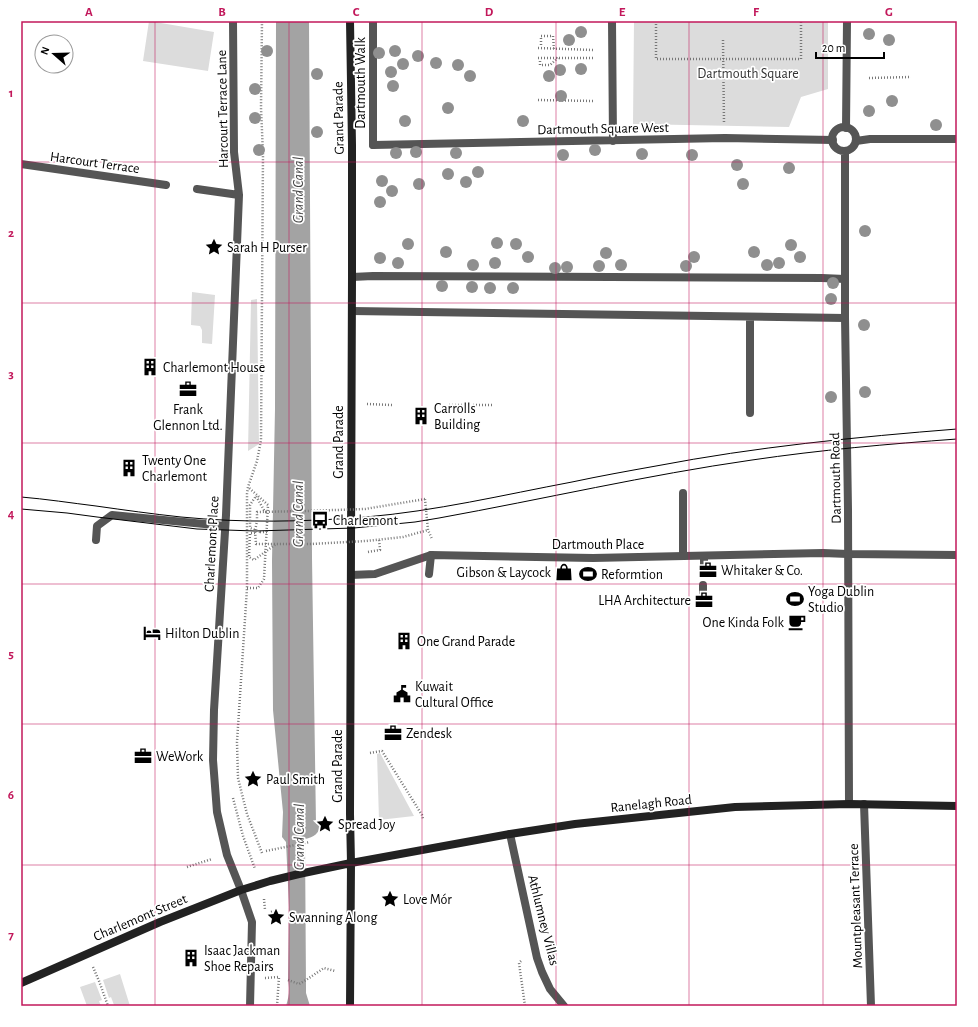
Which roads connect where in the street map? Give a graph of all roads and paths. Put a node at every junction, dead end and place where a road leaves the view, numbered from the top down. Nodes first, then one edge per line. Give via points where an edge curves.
1 (233, 21) edge
2 (262, 21) edge
3 (350, 21) edge
4 (373, 21) edge
5 (612, 21) edge
6 (656, 21) edge
7 (801, 21) edge
8 (847, 21) edge
9 (723, 40) dead end
10 (541, 45) dead end
11 (538, 48) dead end
12 (554, 49) junction
13 (593, 50) dead end
14 (538, 58) dead end
15 (559, 58) junction
16 (593, 58) dead end
17 (723, 59) junction
18 (540, 61) dead end
19 (911, 77) dead end
20 (869, 78) dead end
21 (538, 100) dead end
22 (593, 101) dead end
23 (846, 128) junction
24 (725, 138) junction
25 (957, 139) edge
26 (833, 140) junction
27 (613, 141) junction
28 (856, 141) junction
29 (373, 145) joint
30 (845, 151) junction
31 (21, 164) edge
32 (166, 185) dead end
33 (197, 189) dead end
34 (239, 195) junction
35 (352, 276) junction
36 (845, 279) junction
37 (352, 311) junction
38 (750, 317) junction
39 (845, 318) junction
40 (351, 404) junction
41 (392, 404) dead end
42 (449, 405) dead end
43 (494, 405) dead end
44 (750, 414) dead end
45 (248, 487) junction
46 (683, 493) dead end
47 (272, 512) junction
48 (225, 526) junction
49 (260, 532) junction
50 (267, 532) junction
51 (379, 539) junction
52 (96, 540) dead end
53 (277, 544) junction
54 (368, 552) dead end
55 (848, 554) junction
56 (431, 555) junction
57 (957, 555) edge
58 (683, 556) junction
59 (704, 556) junction
60 (704, 565) dead end
61 (429, 574) dead end
62 (351, 575) junction
63 (247, 588) junction
64 (370, 753) dead end
65 (849, 804) junction
66 (864, 804) junction
67 (957, 806) edge
68 (423, 819) dead end
69 (386, 824) dead end
70 (386, 828) dead end
71 (510, 834) junction
72 (310, 842) dead end
73 (258, 844) junction
74 (253, 846) dead end
75 (266, 852) dead end
76 (262, 853) dead end
77 (212, 859) dead end
78 (351, 863) junction
79 (187, 867) dead end
80 (313, 870) joint
81 (241, 890) junction
82 (274, 911) dead end
83 (271, 912) dead end
84 (86, 954) junction
85 (519, 963) dead end
86 (351, 974) junction
87 (279, 977) dead end
88 (288, 980) dead end
89 (21, 983) edge
90 (108, 1006) edge
91 (250, 1006) edge
92 (277, 1006) edge
93 (350, 1006) edge
94 (525, 1006) edge
95 (564, 1006) edge
96 (871, 1006) edge

1 - 34 street, Harcourt Terrace Lane via 234,152
2 - 45 path via 261,440
3 - 35 main road, Grand Parade
4 - 29 street, Dartmouth Walk
5 - 27 street
6 - 17 path via 656,60
7 - 17 path via 801,59
8 - 23 street
9 - 17 path
10 - 12 path via 541,36 554,36
11 - 12 path
12 - 13 path
14 - 15 path
15 - 16 path
15 - 18 path via 550,65 540,65
17 - 24 path
19 - 20 path
21 - 22 path
23 - 26 street via 835,132
23 - 28 street via 852,130
24 - 26 street, Dartmouth Square West
24 - 27 street, Dartmouth Square West
25 - 28 street
26 - 30 street via 836,148
27 - 29 street, Dartmouth Square West
28 - 30 street via 852,148
30 - 36 street, Dartmouth Road
31 - 32 street, Harcourt Terrace
33 - 34 street
34 - 48 street, Charlemont Place
35 - 36 street
35 - 37 main road, Grand Parade
36 - 39 street, Dartmouth Road
37 - 38 street
37 - 40 main road, Grand Parade
38 - 39 street
38 - 44 street
39 - 55 street, Dartmouth Road
40 - 41 path
40 - 62 main road, Grand Parade
42 - 43 path
45 - 50 path via 268,505
45 - 63 path
46 - 58 street
47 - 49 path, bridge via 265,512 256,496 250,505 250,528
47 - 51 path, bridge via 365,509 425,499 428,530 403,537
47 - 53 path, bridge via 257,512 256,544
48 - 52 street via 112,515 97,526
48 - 81 street, Charlemont Place via 213,760 217,812 227,855
49 - 50 path
49 - 53 path, bridge via 250,534 250,558 254,560
50 - 63 path via 264,579 258,588
51 - 53 path, bridge
51 - 54 path via 380,550
55 - 57 street, Dartmouth Place
55 - 59 street, Dartmouth Place
55 - 65 street, Dartmouth Road
56 - 58 street, Dartmouth Place via 592,558
56 - 61 street
56 - 62 street, Dartmouth Place via 375,574
58 - 59 street, Dartmouth Place
59 - 60 street
62 - 78 main road, Grand Parade
63 - 73 path via 237,742 238,778
64 - 68 path via 382,751
65 - 66 main road, Ranelagh Road
65 - 71 main road, Ranelagh Road via 735,807 575,824
66 - 67 main road, Ranelagh Road
66 - 96 street, Mountpleasant Terrace
69 - 70 path
71 - 78 main road, Ranelagh Road
71 - 95 street, Athlumney Villas via 537,958 550,988
72 - 75 path
73 - 74 path
73 - 76 path
77 - 79 path
78 - 80 main road, Ranelagh Road
78 - 86 main road, Grand Parade
80 - 81 main road, Charlemont Street
81 - 84 main road, Charlemont Street
81 - 91 street, Charlemont Place via 252,922
82 - 83 path
84 - 89 main road, Charlemont Street
84 - 90 path
85 - 94 path
86 - 88 path via 324,968 299,984
86 - 93 main road, Grand Parade
87 - 92 path

